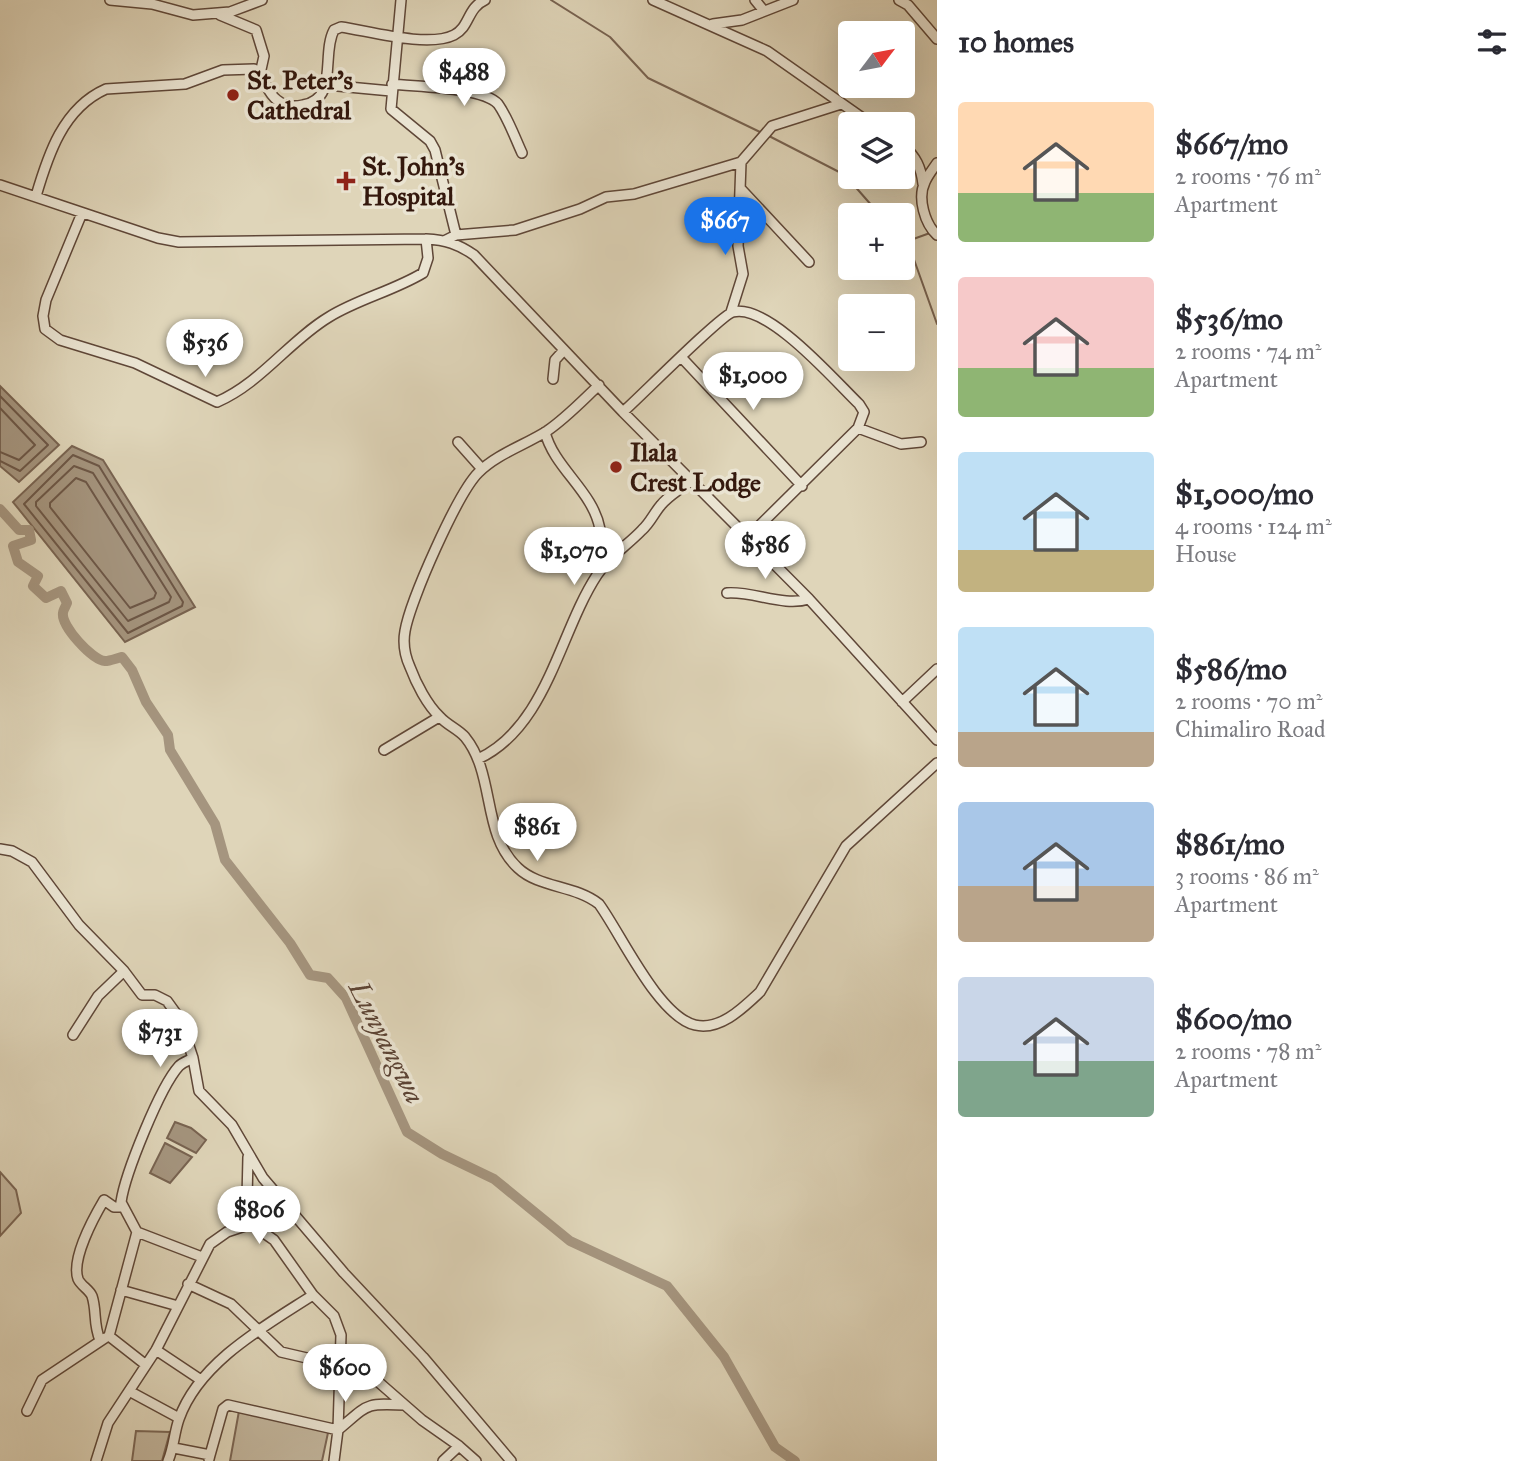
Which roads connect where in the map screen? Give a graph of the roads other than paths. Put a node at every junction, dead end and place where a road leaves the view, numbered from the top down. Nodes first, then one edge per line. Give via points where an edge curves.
1 (110, 0) edge
2 (262, 0) edge
3 (401, 0) edge
4 (485, 0) edge
5 (653, 0) edge
6 (755, 0) edge
7 (793, 0) edge
8 (899, 0) edge
9 (764, 11) junction
10 (219, 14) junction
11 (711, 24) junction
12 (397, 38) junction
13 (937, 39) edge
14 (260, 74) junction
15 (327, 85) junction
16 (391, 87) junction
17 (841, 104) junction
18 (853, 112) edge
19 (522, 153) dead end
20 (915, 157) edge
21 (741, 162) junction
22 (937, 163) edge
23 (923, 184) junction
24 (0, 185) edge
25 (741, 189) junction
26 (36, 196) junction
27 (82, 213) junction
28 (935, 233) edge
29 (456, 235) junction
30 (426, 239) junction
31 (446, 240) junction
32 (809, 262) dead end
33 (731, 312) junction
34 (564, 350) junction
35 (681, 358) junction
36 (553, 379) dead end
37 (599, 385) junction
38 (623, 412) junction
39 (858, 428) junction
40 (545, 432) junction
41 (458, 442) dead end
42 (921, 442) dead end
43 (482, 470) junction
44 (690, 481) junction
45 (802, 486) junction
46 (748, 537) junction
47 (605, 565) junction
48 (727, 593) dead end
49 (809, 599) junction
50 (937, 669) edge
51 (902, 702) junction
52 (439, 717) junction
53 (937, 740) edge
54 (384, 750) dead end
55 (478, 759) junction
56 (937, 763) edge
57 (0, 849) edge
58 (124, 971) junction
59 (73, 1035) dead end
60 (193, 1058) junction
61 (248, 1157) junction
62 (247, 1198) dead end
63 (122, 1208) junction
64 (137, 1232) junction
65 (202, 1257) junction
66 (188, 1284) junction
67 (121, 1290) junction
68 (313, 1295) junction
69 (178, 1306) junction
70 (258, 1331) junction
71 (105, 1338) junction
72 (156, 1350) junction
73 (338, 1362) junction
74 (146, 1365) junction
75 (201, 1380) junction
76 (129, 1391) junction
77 (404, 1405) junction
78 (27, 1411) dead end
79 (179, 1418) junction
80 (338, 1430) junction
81 (459, 1446) junction
82 (174, 1448) junction
83 (209, 1458) edge
84 (96, 1461) edge
85 (168, 1461) edge
86 (334, 1461) edge
87 (443, 1461) edge
88 (476, 1461) edge
89 (511, 1461) edge

1 - 10 street via 152,4 185,14
2 - 10 street
3 - 12 street
4 - 12 street via 474,6 464,26 452,36
5 - 11 street
6 - 9 street
7 - 9 street
8 - 13 street
9 - 11 street via 742,20
10 - 14 street via 256,30 264,56
11 - 17 street via 767,51
12 - 15 street via 341,27 334,30
12 - 16 street
14 - 15 street via 270,93 289,106 319,99
14 - 26 street via 254,69 223,70 185,84 106,89 84,102 63,126
15 - 16 street
16 - 19 street via 492,99
16 - 29 street via 391,109 435,150
17 - 18 street
17 - 21 street via 772,126
20 - 23 street
21 - 25 street
21 - 29 street via 634,194 606,197 515,230
22 - 23 street
23 - 28 street via 923,210
24 - 26 street
25 - 32 street
25 - 33 street via 738,246 743,274
26 - 27 street
27 - 30 street via 159,238 199,243
27 - 30 street via 46,300 46,328 60,340 135,363 217,402 270,367 330,316 422,273 428,258
29 - 31 street
30 - 31 street
31 - 34 street via 474,255
33 - 35 street
33 - 39 street via 766,319 818,364 864,412
34 - 36 street via 555,360
34 - 37 street
35 - 38 street
35 - 45 street
37 - 38 street
37 - 40 street
38 - 44 street
39 - 42 street via 901,444
39 - 45 street
40 - 43 street
40 - 47 street via 596,518 600,530 595,550
41 - 43 street
43 - 52 street via 472,480 431,559 404,634 410,666
44 - 46 street
44 - 47 street via 664,501 644,529
45 - 46 street
46 - 49 street
47 - 55 street via 521,726
48 - 49 street via 751,593 793,603
49 - 51 street
50 - 51 street
51 - 53 street
52 - 54 street
52 - 55 street via 465,737
55 - 56 street via 498,840 514,865 524,874 587,894 599,904 663,1003 695,1025 709,1025 740,1011 760,992 846,846
57 - 58 street via 32,862 79,925
58 - 59 street via 94,1001
58 - 60 street via 142,995 158,996 173,1008 186,1031
60 - 61 street via 199,1091 232,1125
60 - 63 street via 181,1065 162,1095 126,1179
61 - 62 street
61 - 89 street via 335,1263 424,1357
63 - 64 street
63 - 71 street via 104,1200 91,1222 77,1268 79,1282 91,1295 94,1325
64 - 65 street
64 - 67 street
65 - 66 street
65 - 68 street via 216,1239 251,1224 274,1240
66 - 69 street
66 - 70 street via 231,1304
67 - 69 street
67 - 71 street
68 - 70 street
68 - 73 street via 338,1326 342,1343
69 - 72 street
70 - 73 street via 281,1352
70 - 75 street
71 - 74 street
71 - 78 street via 42,1380
72 - 74 street
72 - 75 street
73 - 77 street via 367,1372
73 - 80 street
74 - 76 street
75 - 79 street
76 - 79 street
76 - 84 street via 108,1423
77 - 80 street via 373,1403
77 - 81 street
79 - 82 street
80 - 83 street via 228,1405
80 - 86 street
81 - 87 street
81 - 88 street
82 - 83 street
82 - 85 street

